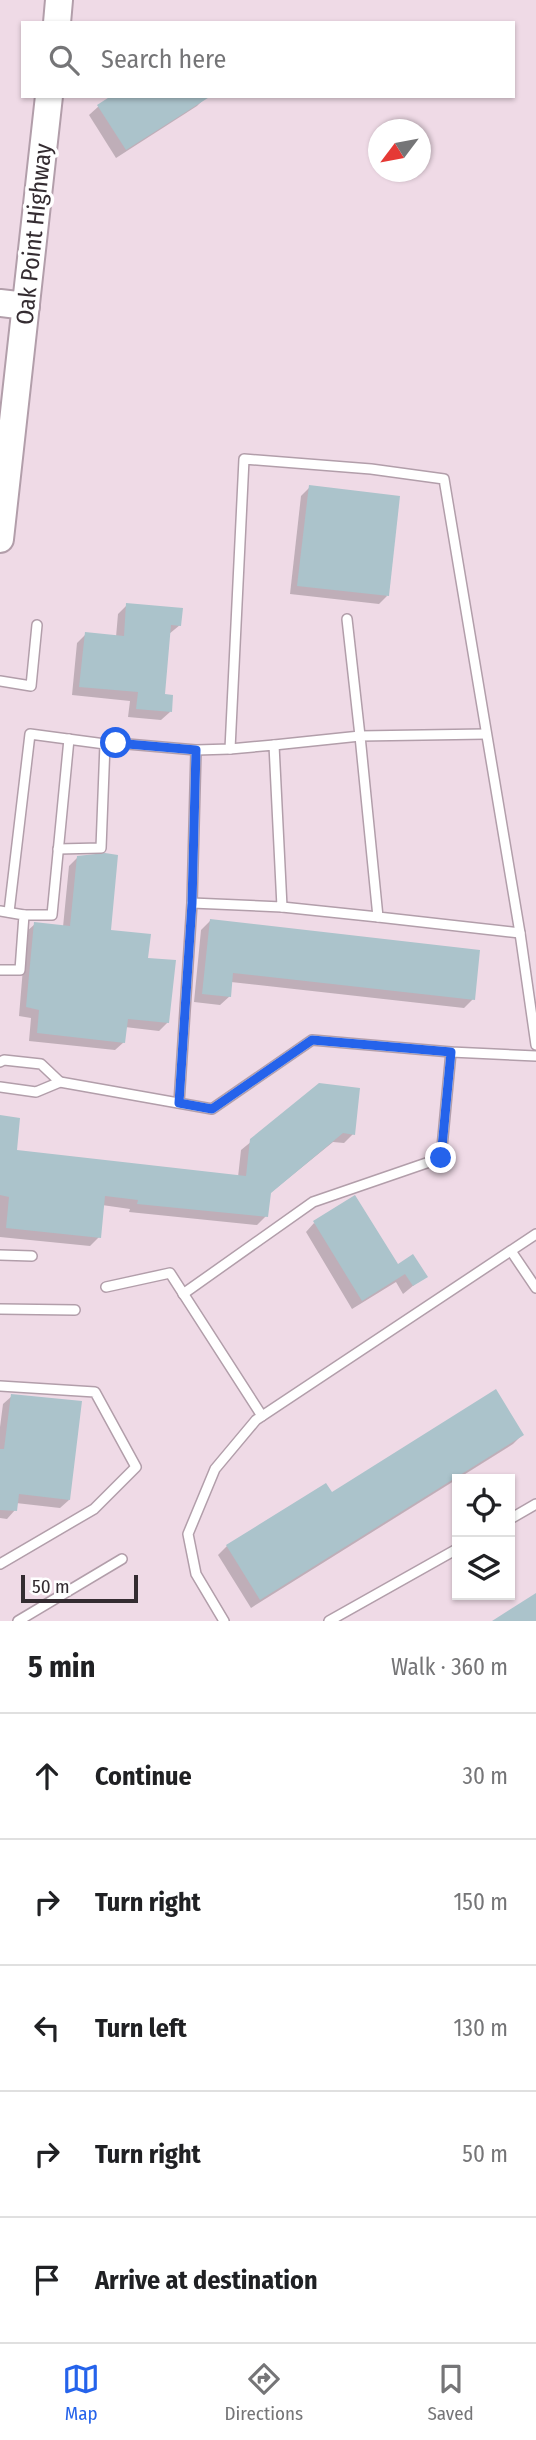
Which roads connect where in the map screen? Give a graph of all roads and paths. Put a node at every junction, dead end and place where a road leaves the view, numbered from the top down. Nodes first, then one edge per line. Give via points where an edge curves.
1 (59, 0) edge
2 (57, 21) edge
3 (49, 98) edge
4 (13, 304) edge
5 (0, 539) edge
6 (347, 620) dead end
7 (37, 625) dead end
8 (0, 681) edge
9 (486, 734) junction
10 (360, 736) junction
11 (69, 739) junction
12 (105, 744) junction
13 (274, 745) junction
14 (230, 748) junction
15 (196, 750) junction
16 (58, 849) junction
17 (192, 903) junction
18 (282, 907) junction
19 (4, 912) edge
20 (24, 915) junction
21 (378, 917) junction
22 (520, 933) junction
23 (0, 970) edge
24 (536, 1045) edge
25 (451, 1052) junction
26 (536, 1056) edge
27 (0, 1062) edge
28 (60, 1082) junction
29 (0, 1087) edge
30 (179, 1103) junction
31 (536, 1234) edge
32 (511, 1251) junction
33 (0, 1255) edge
34 (32, 1256) dead end
35 (106, 1287) dead end
36 (536, 1288) edge
37 (183, 1294) junction
38 (0, 1309) edge
39 (75, 1310) dead end
40 (0, 1386) edge
41 (262, 1416) junction
42 (536, 1504) edge
43 (515, 1516) edge
44 (452, 1552) edge
45 (122, 1559) dead end
46 (0, 1564) edge
47 (18, 1621) edge
48 (224, 1621) edge
49 (329, 1621) edge

1 - 2 main road
3 - 4 main road, Oak Point Highway
4 - 5 main road, Oak Point Highway
6 - 10 lane
7 - 8 lane via 31,686
9 - 10 lane
9 - 14 lane via 444,480 244,459
9 - 22 lane
10 - 13 lane
10 - 21 lane
11 - 12 lane
11 - 16 lane
11 - 19 lane via 30,734
12 - 15 lane
12 - 16 lane via 101,849
13 - 14 lane
13 - 18 lane
14 - 15 lane
15 - 17 lane
16 - 20 lane via 52,915
17 - 18 lane
17 - 30 lane
18 - 21 lane
19 - 20 lane
20 - 23 lane via 20,970
21 - 22 lane
22 - 24 lane
25 - 26 lane
25 - 30 lane via 312,1040 212,1109
25 - 37 lane via 441,1158 313,1202
27 - 28 lane via 41,1064
28 - 29 lane via 36,1092
28 - 30 lane
31 - 32 lane
32 - 36 lane
32 - 41 lane
33 - 34 lane
35 - 37 lane via 170,1273
37 - 41 lane
38 - 39 lane
40 - 46 lane via 95,1392 136,1467 94,1509
41 - 48 lane via 215,1469 188,1534 196,1574
42 - 43 lane
44 - 49 lane
45 - 47 lane

